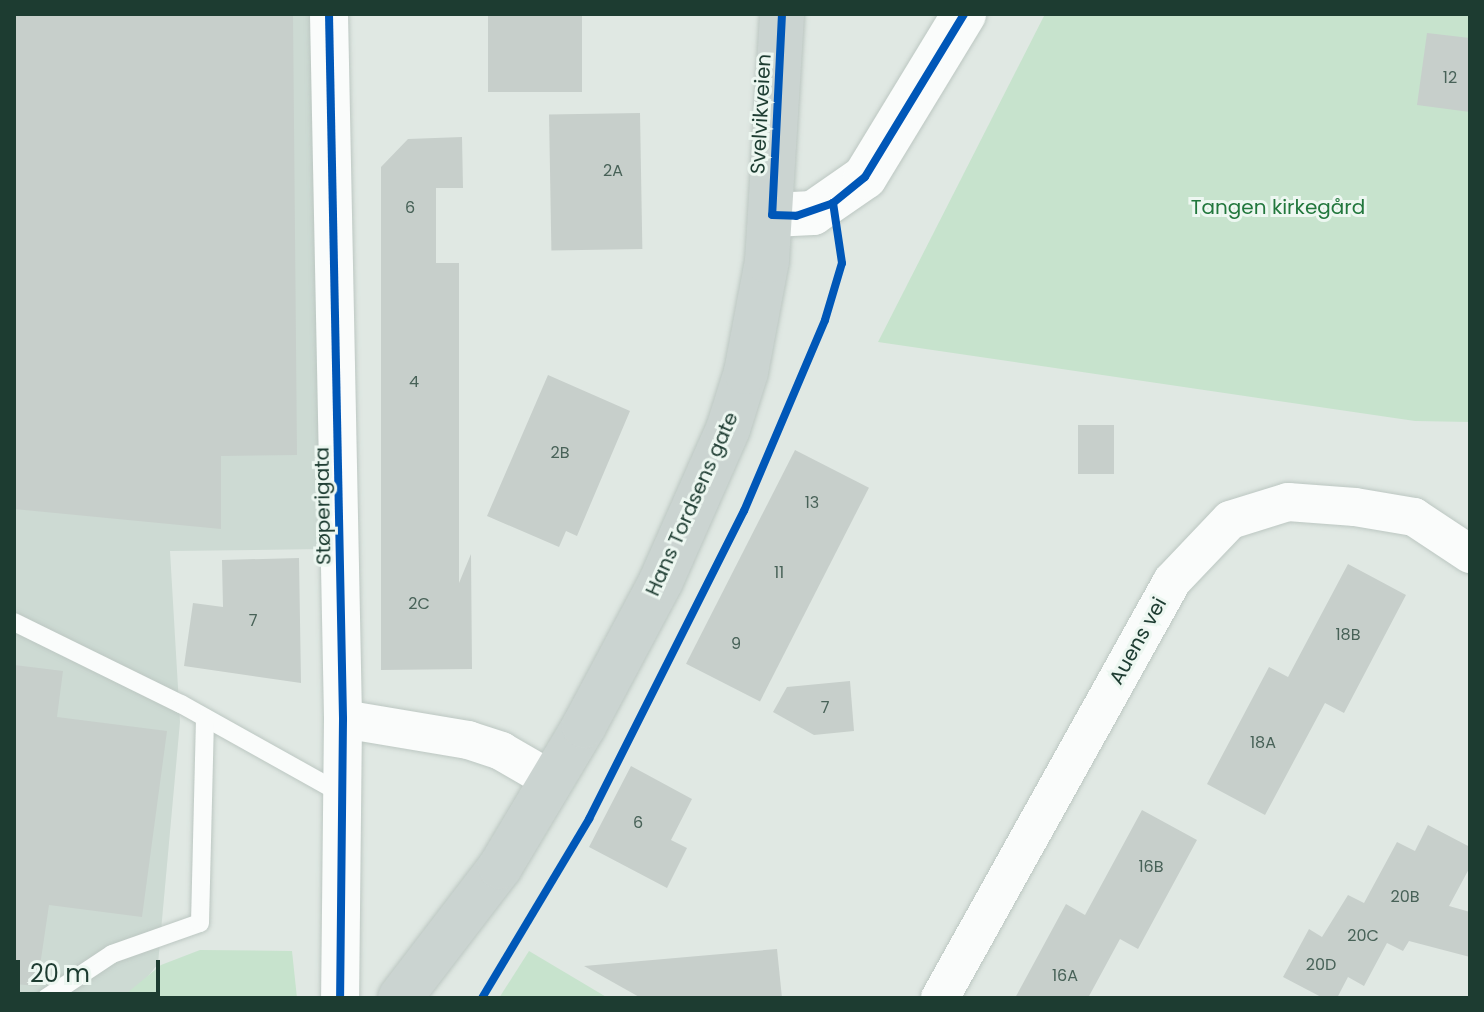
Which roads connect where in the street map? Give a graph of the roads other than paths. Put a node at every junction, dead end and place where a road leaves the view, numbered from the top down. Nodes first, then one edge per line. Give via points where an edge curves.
1 (329, 14) edge
2 (782, 14) edge
3 (964, 14) edge
4 (772, 215) junction
5 (1470, 554) edge
6 (14, 622) edge
7 (205, 718) junction
8 (343, 719) junction
9 (553, 781) junction
10 (342, 794) junction
11 (46, 998) edge
12 (340, 998) edge
13 (400, 998) edge
14 (940, 998) edge

1 - 8 street, Støperigata
2 - 4 main road, Svelvikveien
3 - 4 main road via 865,177 813,213
4 - 9 main road, Hans Tordsens gate via 759,312 728,429 661,581
5 - 14 street, Auens vei via 1414,517 1355,507 1288,502 1230,520 1172,581
6 - 7 lane
7 - 10 lane
7 - 11 lane via 200,923 112,954
8 - 9 street via 468,740 501,751
8 - 10 street, Støperigata
9 - 13 main road, Hans Tordsens gate via 500,867
10 - 12 street, Støperigata

